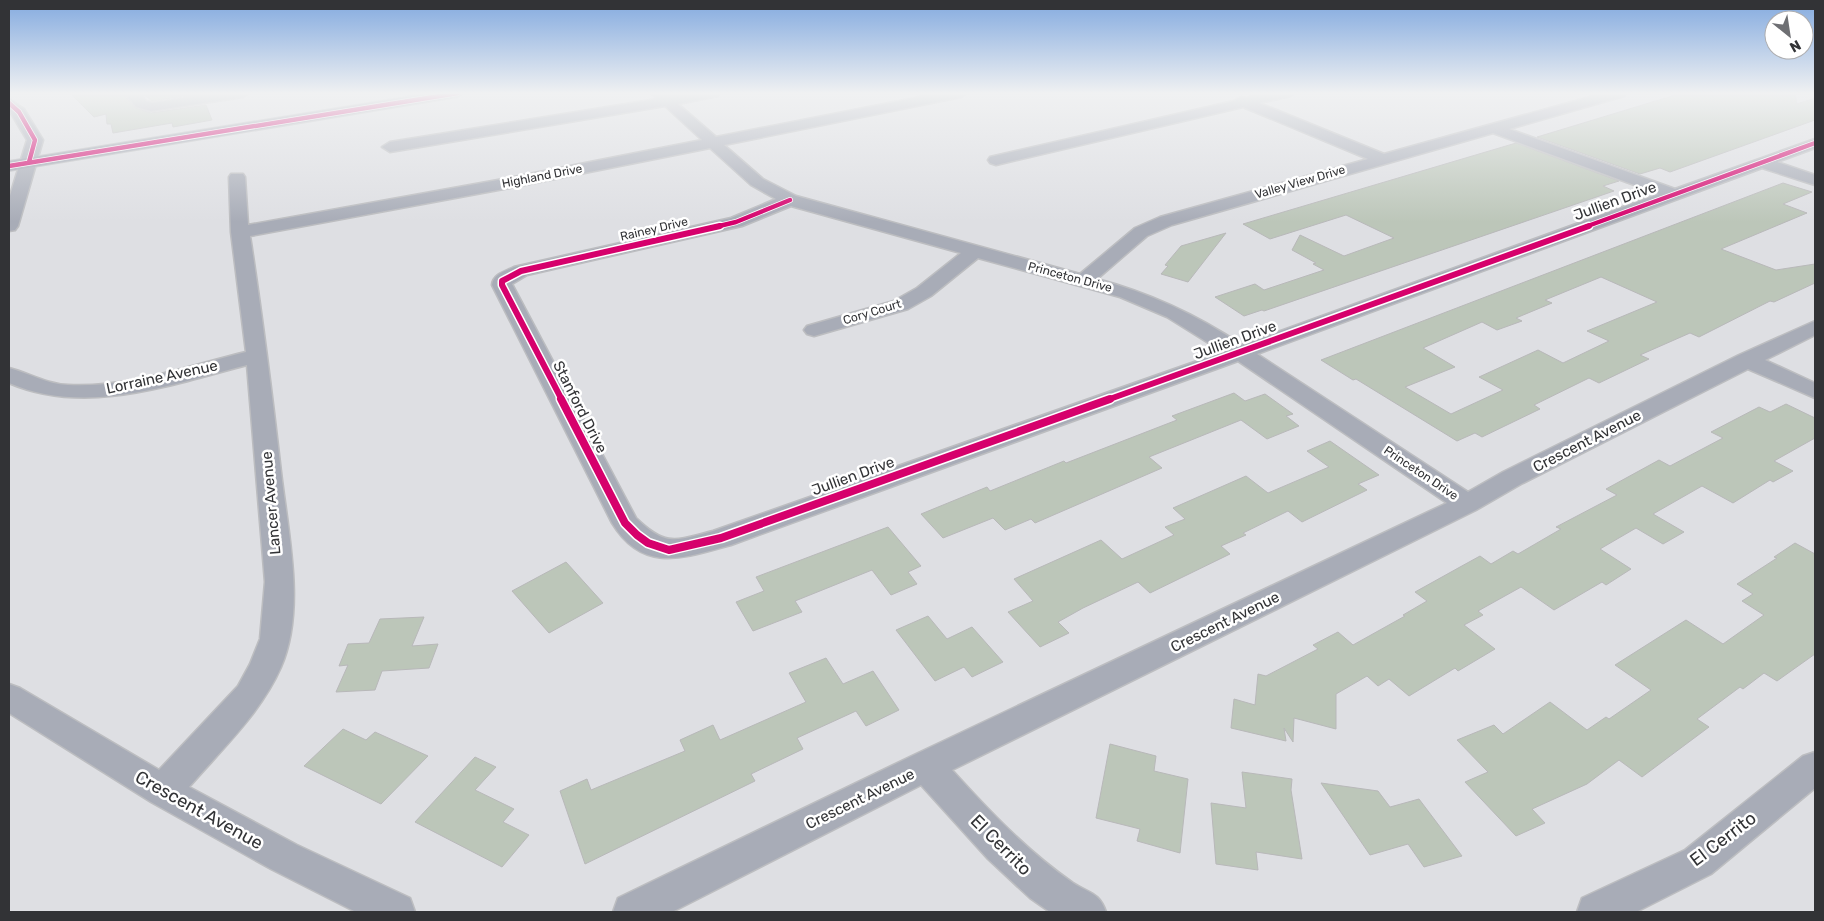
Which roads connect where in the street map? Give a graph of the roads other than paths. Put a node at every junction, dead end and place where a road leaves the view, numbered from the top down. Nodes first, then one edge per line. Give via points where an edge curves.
1 (33, 136) edge
2 (174, 136) edge
3 (183, 136) edge
4 (451, 136) edge
5 (706, 136) edge
6 (743, 136) edge
7 (1099, 136) edge
8 (1327, 136) edge
9 (1465, 136) edge
10 (1516, 136) edge
11 (713, 142) junction
12 (1815, 143) edge
13 (390, 147) dead end
14 (1382, 159) junction
15 (9, 160) edge
16 (30, 160) junction
17 (996, 160) dead end
18 (1760, 162) junction
19 (9, 166) edge
20 (237, 177) dead end
21 (1815, 180) edge
22 (1674, 194) junction
23 (790, 200) junction
24 (9, 226) edge
25 (240, 232) junction
26 (974, 252) junction
27 (521, 271) joint
28 (1083, 281) junction
29 (1815, 327) edge
30 (814, 330) dead end
31 (1240, 353) junction
32 (257, 356) junction
33 (1747, 360) junction
34 (9, 375) edge
35 (1815, 391) edge
36 (1467, 504) junction
37 (660, 549) joint
38 (9, 697) edge
39 (926, 766) junction
40 (1815, 767) edge
41 (163, 790) junction
42 (396, 912) edge
43 (632, 912) edge
44 (1086, 912) edge
45 (1596, 912) edge

1 - 16 street via 35,140
2 - 16 main road
3 - 16 main road
4 - 13 street
5 - 11 street, Princeton Drive
6 - 11 street, Highland Drive
7 - 17 street
8 - 14 street
9 - 14 street, Valley View Drive
10 - 22 street
11 - 23 street, Princeton Drive via 758,182
11 - 25 street, Highland Drive
12 - 18 street, Jullien Drive
14 - 28 street, Valley View Drive via 1166,221 1141,232
15 - 16 main road
16 - 19 main road
16 - 24 street
18 - 21 street
18 - 22 street, Jullien Drive
20 - 25 street, Lancer Avenue
22 - 31 street, Jullien Drive
23 - 26 street, Princeton Drive via 916,233
23 - 27 street, Rainey Drive via 736,222
25 - 32 street, Lancer Avenue
26 - 28 street, Princeton Drive
26 - 30 street, Cory Court via 924,292 901,305
27 - 37 street, Stanford Drive via 502,281 502,286 625,523 640,540
28 - 31 street, Princeton Drive via 1127,293 1174,313
29 - 33 street, Crescent Avenue
31 - 36 street, Princeton Drive
31 - 37 street, Jullien Drive via 721,538 675,550
32 - 34 street, Lorraine Avenue via 114,389 77,392 46,389
32 - 41 street, Lancer Avenue via 279,582 275,639 266,667 250,695
33 - 35 street
33 - 36 street, Crescent Avenue via 1512,478
36 - 39 street, Crescent Avenue
38 - 41 street, Crescent Avenue
39 - 43 street, Crescent Avenue
39 - 44 street, El Cerrito via 1035,879
40 - 45 street, El Cerrito via 1698,862
41 - 42 street, Crescent Avenue via 284,857

